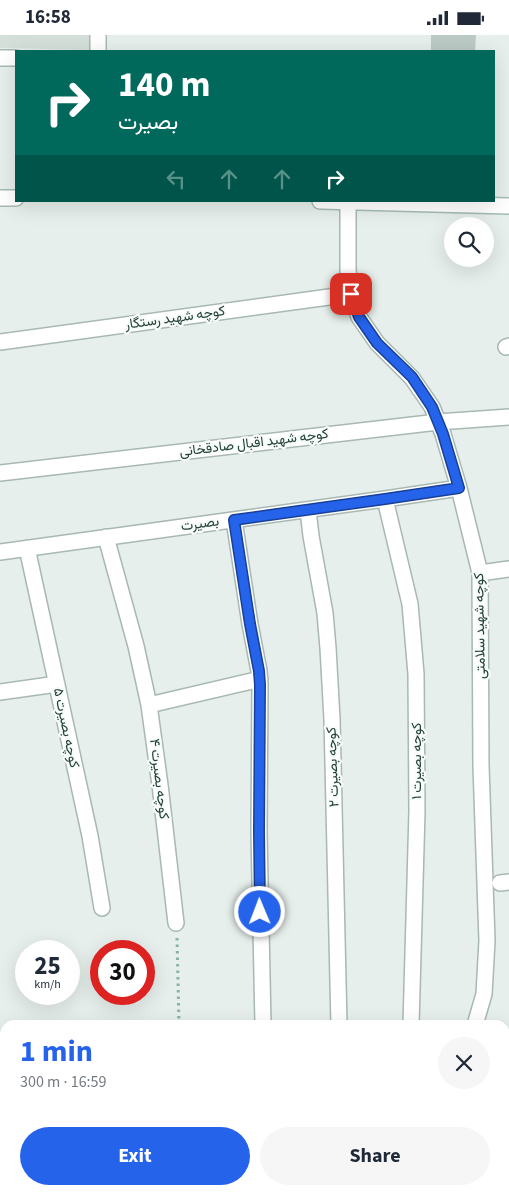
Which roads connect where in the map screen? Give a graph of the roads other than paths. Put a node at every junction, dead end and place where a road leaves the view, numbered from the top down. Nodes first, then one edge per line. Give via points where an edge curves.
1 (98, 35) edge
2 (98, 50) edge
3 (0, 58) edge
4 (15, 59) edge
5 (0, 198) edge
6 (15, 198) edge
7 (348, 202) edge
8 (380, 202) edge
9 (509, 206) edge
10 (351, 294) junction
11 (0, 341) edge
12 (509, 417) edge
13 (438, 421) junction
14 (0, 473) edge
15 (459, 488) junction
16 (385, 499) junction
17 (308, 510) junction
18 (234, 520) junction
19 (106, 537) junction
20 (27, 548) junction
21 (0, 552) edge
22 (509, 569) edge
23 (480, 573) junction
24 (260, 679) junction
25 (57, 684) junction
26 (0, 692) edge
27 (149, 705) junction
28 (102, 908) dead end
29 (176, 923) road end
30 (263, 1020) edge
31 (339, 1020) edge
32 (411, 1020) edge
33 (476, 1020) edge

1 - 2 street
3 - 4 street
5 - 6 street
7 - 10 street, کوچه شهید سلامتی
8 - 9 street
10 - 11 street, کوچه شهید رستگار
10 - 13 street, کوچه شهید سلامتی via 359,317 377,343 412,377
12 - 13 street, کوچه شهید اقبال صادقخانی
13 - 14 street, کوچه شهید اقبال صادقخانی
13 - 15 street, کوچه شهید سلامتی
15 - 16 street, بصیرت
15 - 23 street, کوچه شهید سلامتی
16 - 17 street, بصیرت
16 - 32 street, کوچه بصیرت ۱ via 410,604 416,674 417,811
17 - 18 street, بصیرت
17 - 31 street, کوچه بصیرت ۲ via 328,647
18 - 19 street, بصیرت
18 - 24 street
19 - 20 street, بصیرت
19 - 27 street, کوچه بصیرت ۴
20 - 21 street, بصیرت
20 - 25 street, کوچه بصیرت ۵
22 - 23 street
23 - 33 street, کوچه شهید سلامتی via 481,766 487,941 484,994
24 - 27 street
24 - 30 street
25 - 26 street
25 - 28 street, کوچه بصیرت ۵
27 - 29 street, کوچه بصیرت ۴

